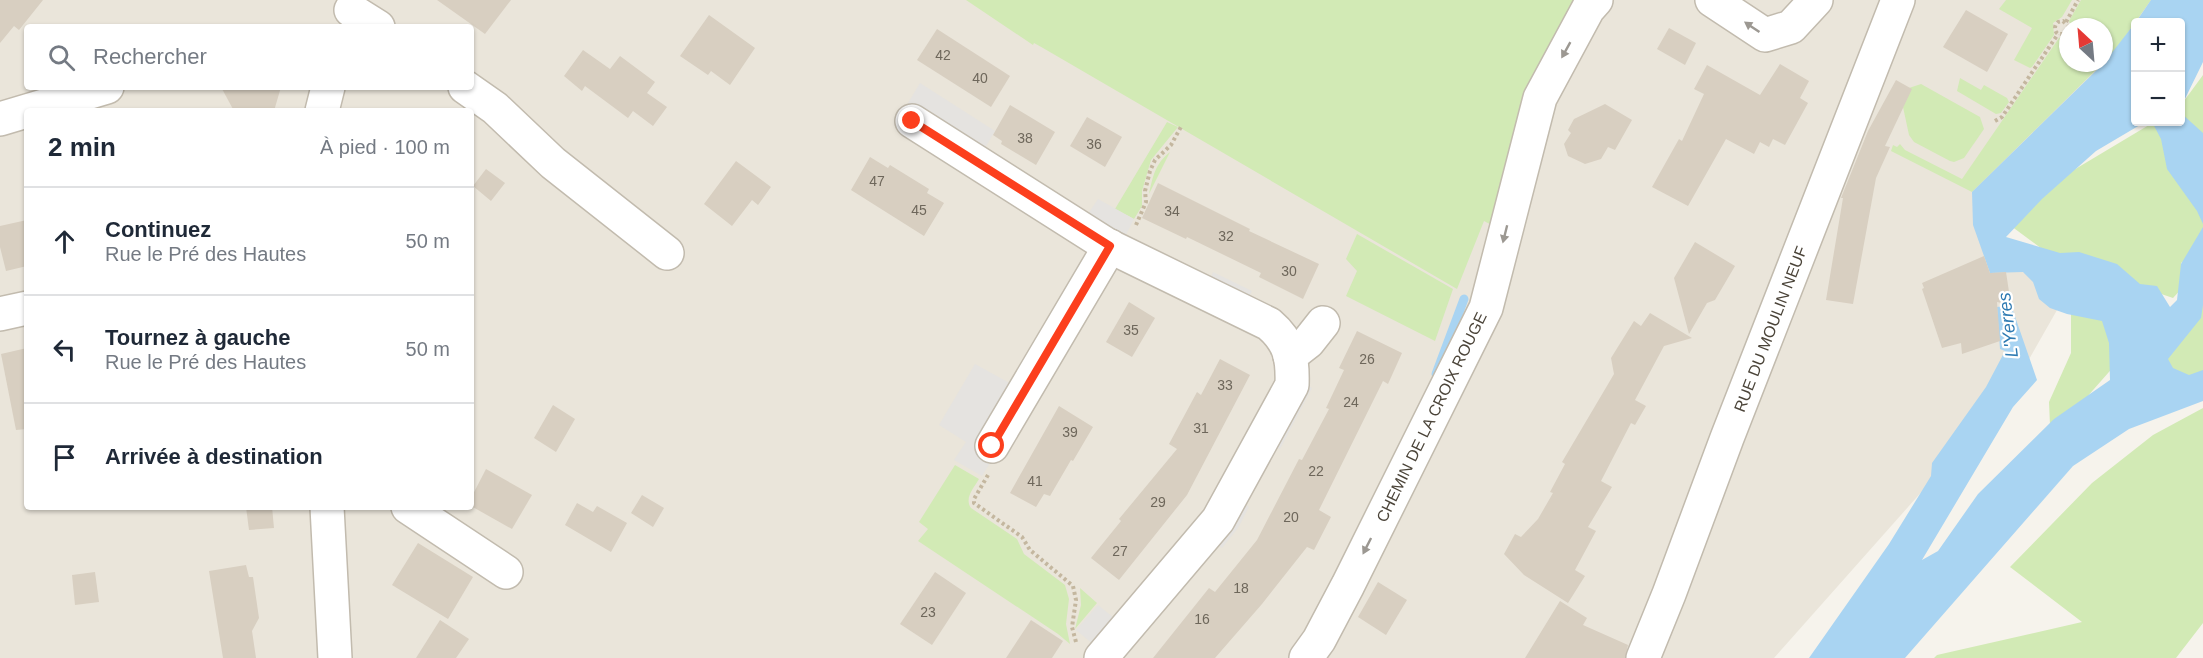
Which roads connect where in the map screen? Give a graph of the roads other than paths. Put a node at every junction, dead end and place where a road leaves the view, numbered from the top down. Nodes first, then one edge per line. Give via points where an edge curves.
1 (1596, 0) edge
2 (1712, 0) edge
3 (1816, 0) edge
4 (1898, 0) edge
5 (97, 90) edge
6 (327, 90) edge
7 (469, 90) edge
8 (37, 108) edge
9 (323, 108) edge
10 (24, 112) edge
11 (0, 119) edge
12 (912, 121) dead end
13 (1116, 250) junction
14 (666, 252) dead end
15 (24, 309) edge
16 (0, 314) edge
17 (1323, 323) dead end
18 (1290, 356) junction
19 (992, 458) road end
20 (327, 510) edge
21 (413, 510) edge
22 (506, 572) dead end
23 (1090, 652) edge
24 (335, 658) edge
25 (1306, 658) edge
26 (1643, 658) edge

1 -> 25 street, CHEMIN DE LA CROIX ROUGE via 1540,98 1486,308 1319,640
3 -> 2 street via 1791,27 1765,35
4 - 26 street, RUE DU MOULIN NEUF
5 - 8 street
6 - 9 street
7 - 14 street
10 - 11 street
12 - 13 street
13 - 18 street via 1269,324 1280,334
13 - 19 street
15 - 16 street
17 - 18 street
18 - 23 street via 1292,385 1218,520
20 - 24 street
21 - 22 street

